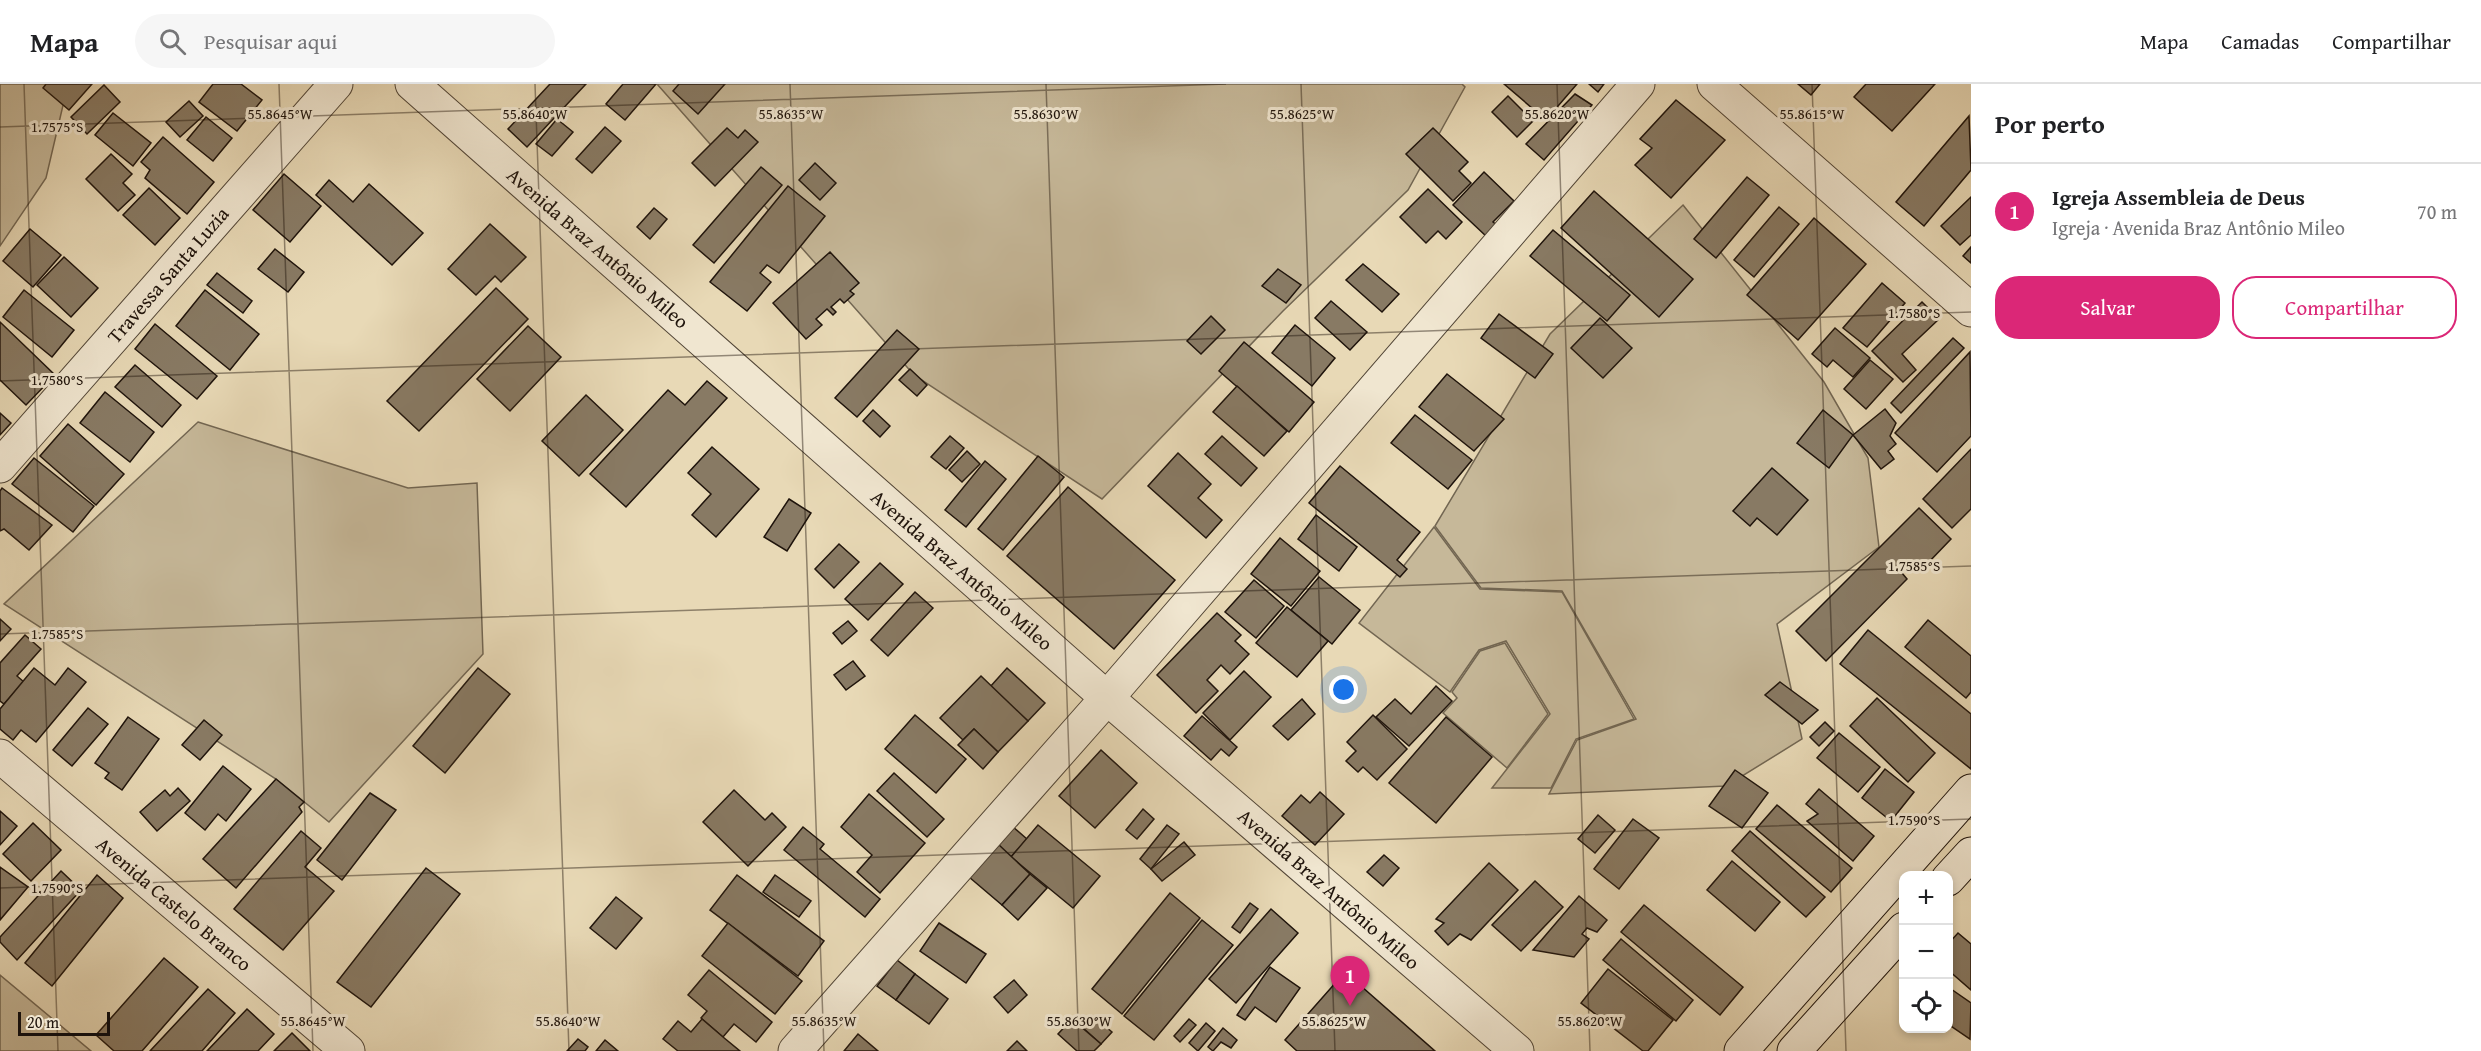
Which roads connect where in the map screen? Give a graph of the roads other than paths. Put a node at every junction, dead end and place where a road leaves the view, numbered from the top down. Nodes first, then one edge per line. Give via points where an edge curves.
1 (336, 84) edge
2 (412, 84) edge
3 (1638, 84) edge
4 (1714, 84) edge
5 (1971, 309) edge
6 (0, 466) edge
7 (1107, 698) junction
8 (0, 756) edge
9 (1971, 791) edge
10 (1971, 854) edge
11 (1953, 874) edge
12 (1899, 935) edge
13 (348, 1051) edge
14 (795, 1051) edge
15 (1517, 1051) edge
16 (1741, 1051) edge
17 (1794, 1051) edge

1 - 6 street, Travessa Santa Luzia
2 - 7 street, Avenida Braz Antônio Mileo
3 - 7 street
4 - 5 street
7 - 14 street
7 - 15 street, Avenida Braz Antônio Mileo
8 - 13 street, Avenida Castelo Branco
9 - 16 street
10 - 11 street
12 - 17 street

